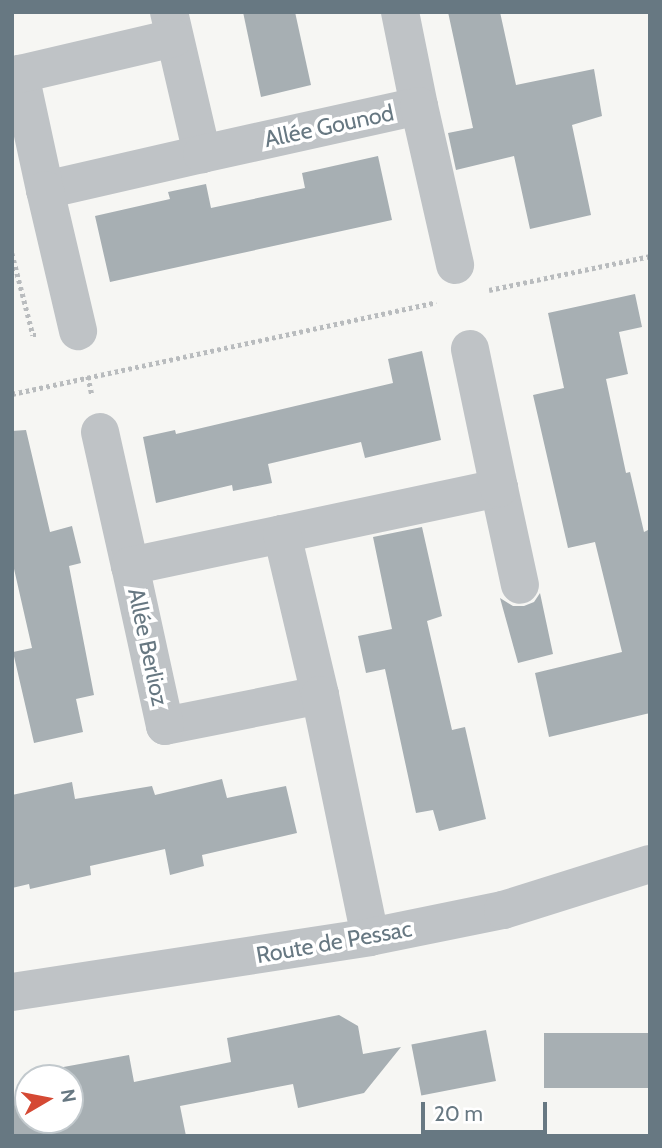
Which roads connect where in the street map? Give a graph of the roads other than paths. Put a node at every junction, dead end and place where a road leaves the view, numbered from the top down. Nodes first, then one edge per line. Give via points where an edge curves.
1 (400, 12) edge
2 (171, 25) edge
3 (419, 106) junction
4 (202, 154) junction
5 (45, 190) junction
6 (451, 282) road end
7 (78, 331) dead end
8 (470, 349) dead end
9 (100, 432) dead end
10 (499, 488) junction
11 (282, 534) junction
12 (130, 566) junction
13 (520, 585) dead end
14 (320, 695) junction
15 (650, 864) edge
16 (370, 937) junction
17 (12, 992) edge

1 - 3 street
2 - 4 street
2 - 5 street via 20,74
3 - 4 street, Allée Gounod
3 - 6 street, Allée Gounod
4 - 5 street, Allée Gounod
5 - 7 street
8 - 10 street
9 - 12 street
10 - 11 street, Allée Berlioz
10 - 13 street
11 - 12 street, Allée Berlioz
11 - 14 street
12 - 14 street, Allée Berlioz via 165,726
14 - 16 street
15 - 16 street, Route de Pessac via 503,910
16 - 17 street, Route de Pessac

